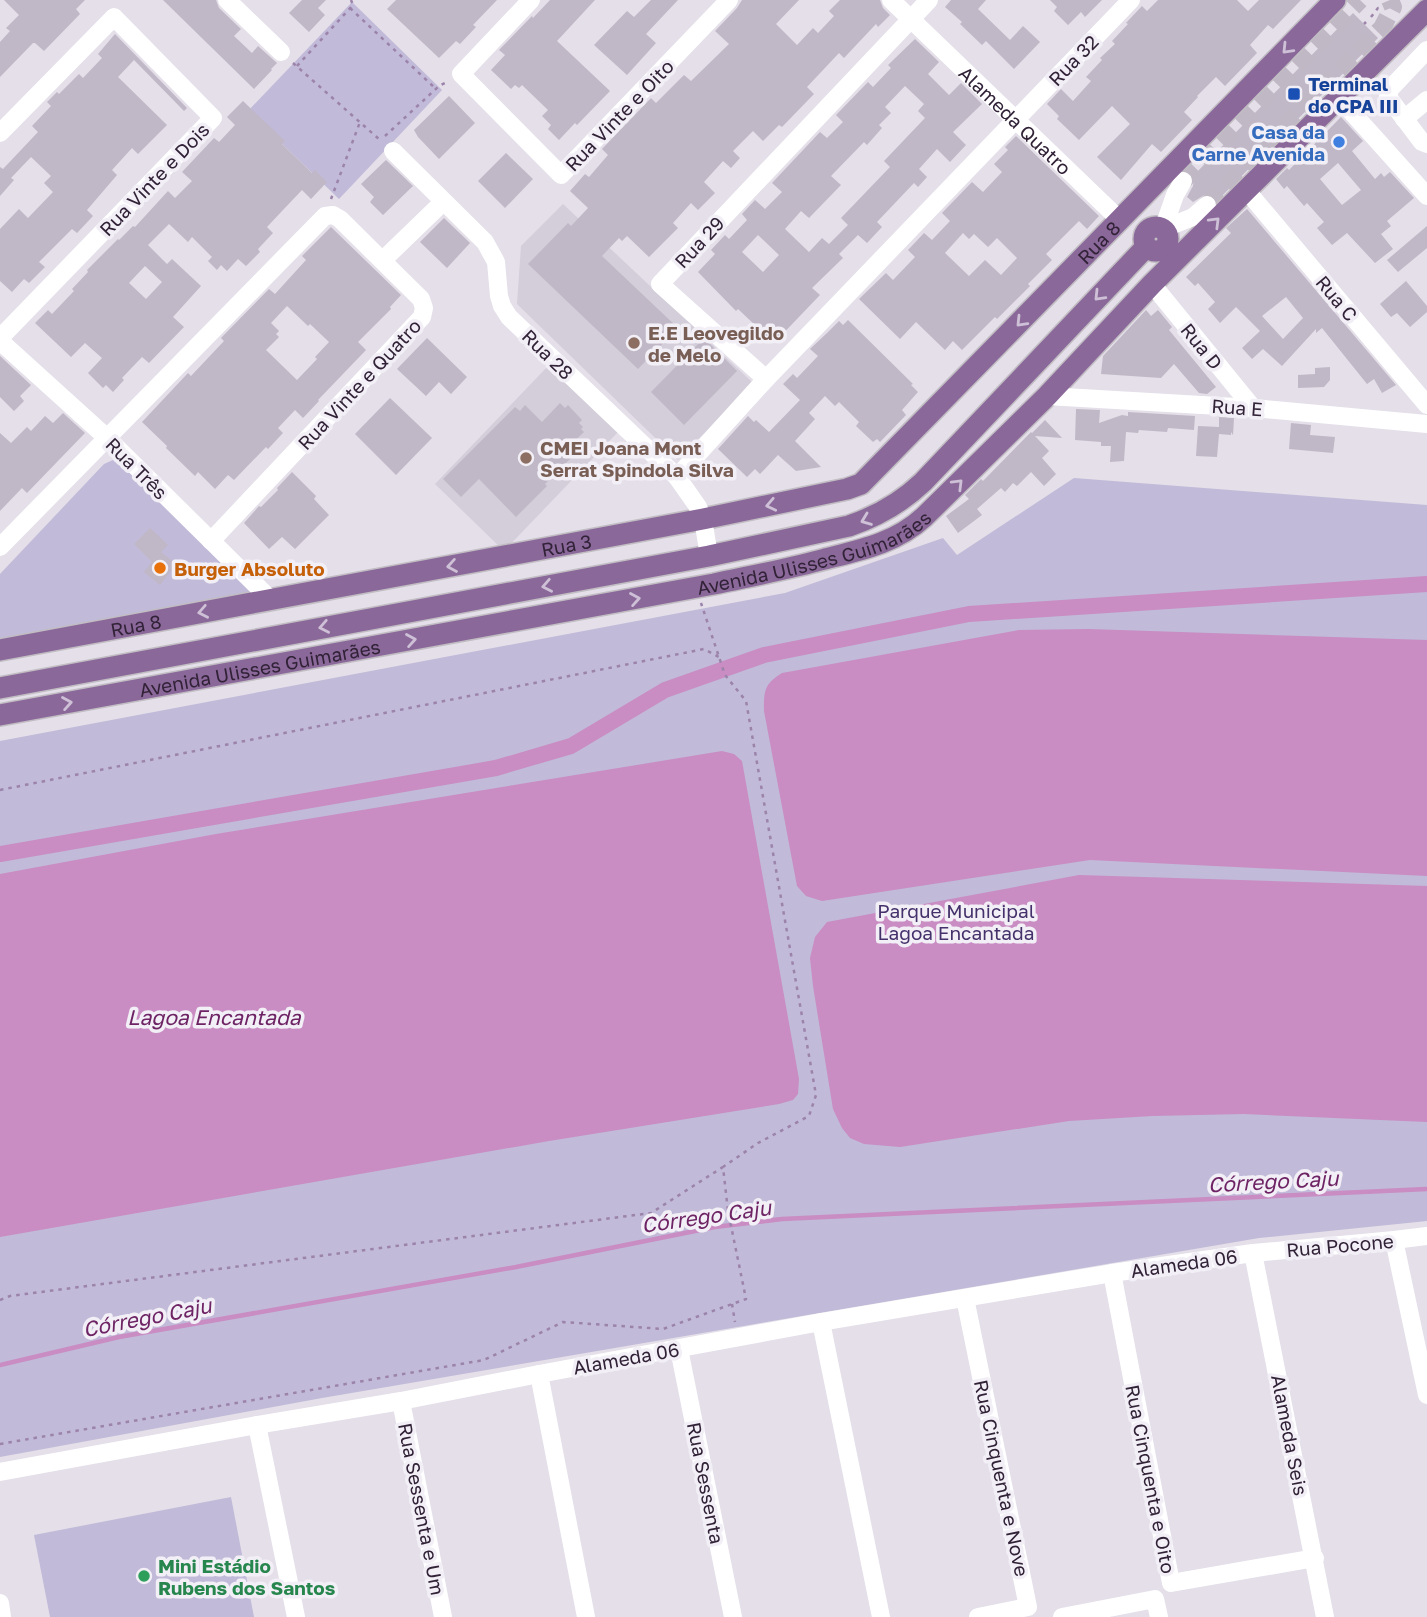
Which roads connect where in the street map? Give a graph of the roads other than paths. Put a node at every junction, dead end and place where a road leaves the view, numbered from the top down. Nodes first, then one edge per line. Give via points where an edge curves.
1 (228, 0) edge
2 (531, 0) edge
3 (729, 0) edge
4 (891, 0) edge
5 (929, 0) edge
6 (1131, 0) edge
7 (1335, 0) edge
8 (1427, 10) edge
9 (911, 19) junction
10 (1409, 28) junction
11 (1427, 50) edge
12 (281, 52) road end
13 (1339, 98) junction
14 (1427, 100) edge
15 (1404, 119) junction
16 (1016, 120) junction
17 (0, 133) edge
18 (1427, 144) edge
19 (386, 146) road end
20 (1183, 181) tunnel mouth
21 (1247, 191) junction
22 (1427, 196) edge
23 (443, 202) junction
24 (1207, 205) tunnel mouth
25 (1120, 220) junction
26 (1158, 244) junction
27 (383, 260) junction
28 (1152, 284) junction
29 (0, 339) edge
30 (766, 379) junction
31 (1047, 396) junction
32 (1427, 405) edge
33 (1253, 408) junction
34 (1427, 424) edge
35 (106, 437) junction
36 (677, 477) junction
37 (862, 484) joint
38 (703, 519) junction
39 (211, 541) junction
40 (0, 547) edge
41 (709, 556) junction
42 (705, 586) junction
43 (270, 599) junction
44 (0, 650) edge
45 (0, 688) edge
46 (0, 715) edge
47 (1427, 1236) edge
48 (1394, 1240) junction
49 (1253, 1253) junction
50 (1112, 1273) junction
51 (965, 1298) junction
52 (821, 1322) junction
53 (679, 1349) junction
54 (539, 1374) junction
55 (1427, 1395) edge
56 (401, 1401) junction
57 (257, 1425) junction
58 (0, 1472) edge
59 (1315, 1558) junction
60 (0, 1604) edge
61 (2, 1617) edge
62 (296, 1617) edge
63 (443, 1617) edge
64 (586, 1617) edge
65 (733, 1617) edge
66 (881, 1617) edge
67 (978, 1617) edge
68 (1062, 1617) edge
69 (1159, 1617) edge
70 (1325, 1617) edge

1 - 12 street
2 - 3 street, Rua Vinte e Oito via 461,74 561,175
4 - 9 street, Alameda Quatro
5 - 9 street
6 - 16 street, Rua 32
7 -> 25 main road, Rua 8
8 - 10 main road, Avenida Ulisses Guimarães
9 - 16 street, Alameda Quatro
9 - 30 street, Rua 29 via 660,284
10 - 11 street
10 - 13 main road, Avenida Ulisses Guimarães
11 - 15 street via 1388,93
13 - 21 main road, Avenida Ulisses Guimarães
13 - 22 street
14 - 15 street
15 - 18 street
16 - 25 street, Alameda Quatro
16 - 30 street
17 - 29 street, Rua Vinte e Dois via 114,17 214,118
19 - 23 street, Rua 28
20 - 26 street
26 -> 21 main road, Avenida Ulisses Guimarães
21 - 32 street, Rua C
23 - 27 street
23 - 36 street, Rua 28 via 492,252 499,296 509,317
24 - 26 street
25 - 26 main road, Alameda Quatro via 1133,233
25 -> 37 main road, Rua 8
26 - 28 main road, Avenida Ulisses Guimarães
26 -> 41 main road, Avenida Ulisses Guimarães via 909,495 849,526
27 - 35 street, Rua Vinte e Quatro via 340,219 325,215
27 - 39 street, Rua Vinte e Quatro via 421,299 422,317
28 - 31 main road, Avenida Ulisses Guimarães
28 - 33 street, Rua D
29 - 35 street, Rua Três
30 - 36 street
31 - 33 street, Rua E
42 -> 31 main road, Avenida Ulisses Guimarães via 867,549 903,533
33 - 34 street, Rua E
35 - 39 street, Rua Três
35 - 40 street
36 - 38 street, Rua 28
37 -> 38 main road, Rua 3
38 - 41 street, Rua 28
38 -> 43 main road, Rua 3
39 - 43 street, Rua Três
41 - 42 main road
41 -> 45 main road, Avenida Ulisses Guimarães
46 -> 42 main road, Avenida Ulisses Guimarães
43 -> 44 main road, Rua 8
47 - 48 street, Rua Pocone
48 - 49 street, Rua Pocone
48 - 55 street
49 - 50 street, Alameda 06
49 - 59 street, Alameda Seis
50 - 51 street, Alameda 06
50 - 59 street, Rua Cinquenta e Oito via 1171,1584
51 - 52 street, Alameda 06
51 - 67 street, Rua Cinquenta e Nove via 1028,1607
52 - 53 street, Alameda 06
52 - 66 street
53 - 54 street, Alameda 06
53 - 65 street, Rua Sessenta
54 - 56 street, Alameda 06
54 - 64 street
56 - 57 street, Alameda 06
56 - 63 street, Rua Sessenta e Um
57 - 58 street, Alameda 06
57 - 62 street
59 - 70 street, Alameda Seis
60 - 61 street
68 - 69 street via 1155,1599

